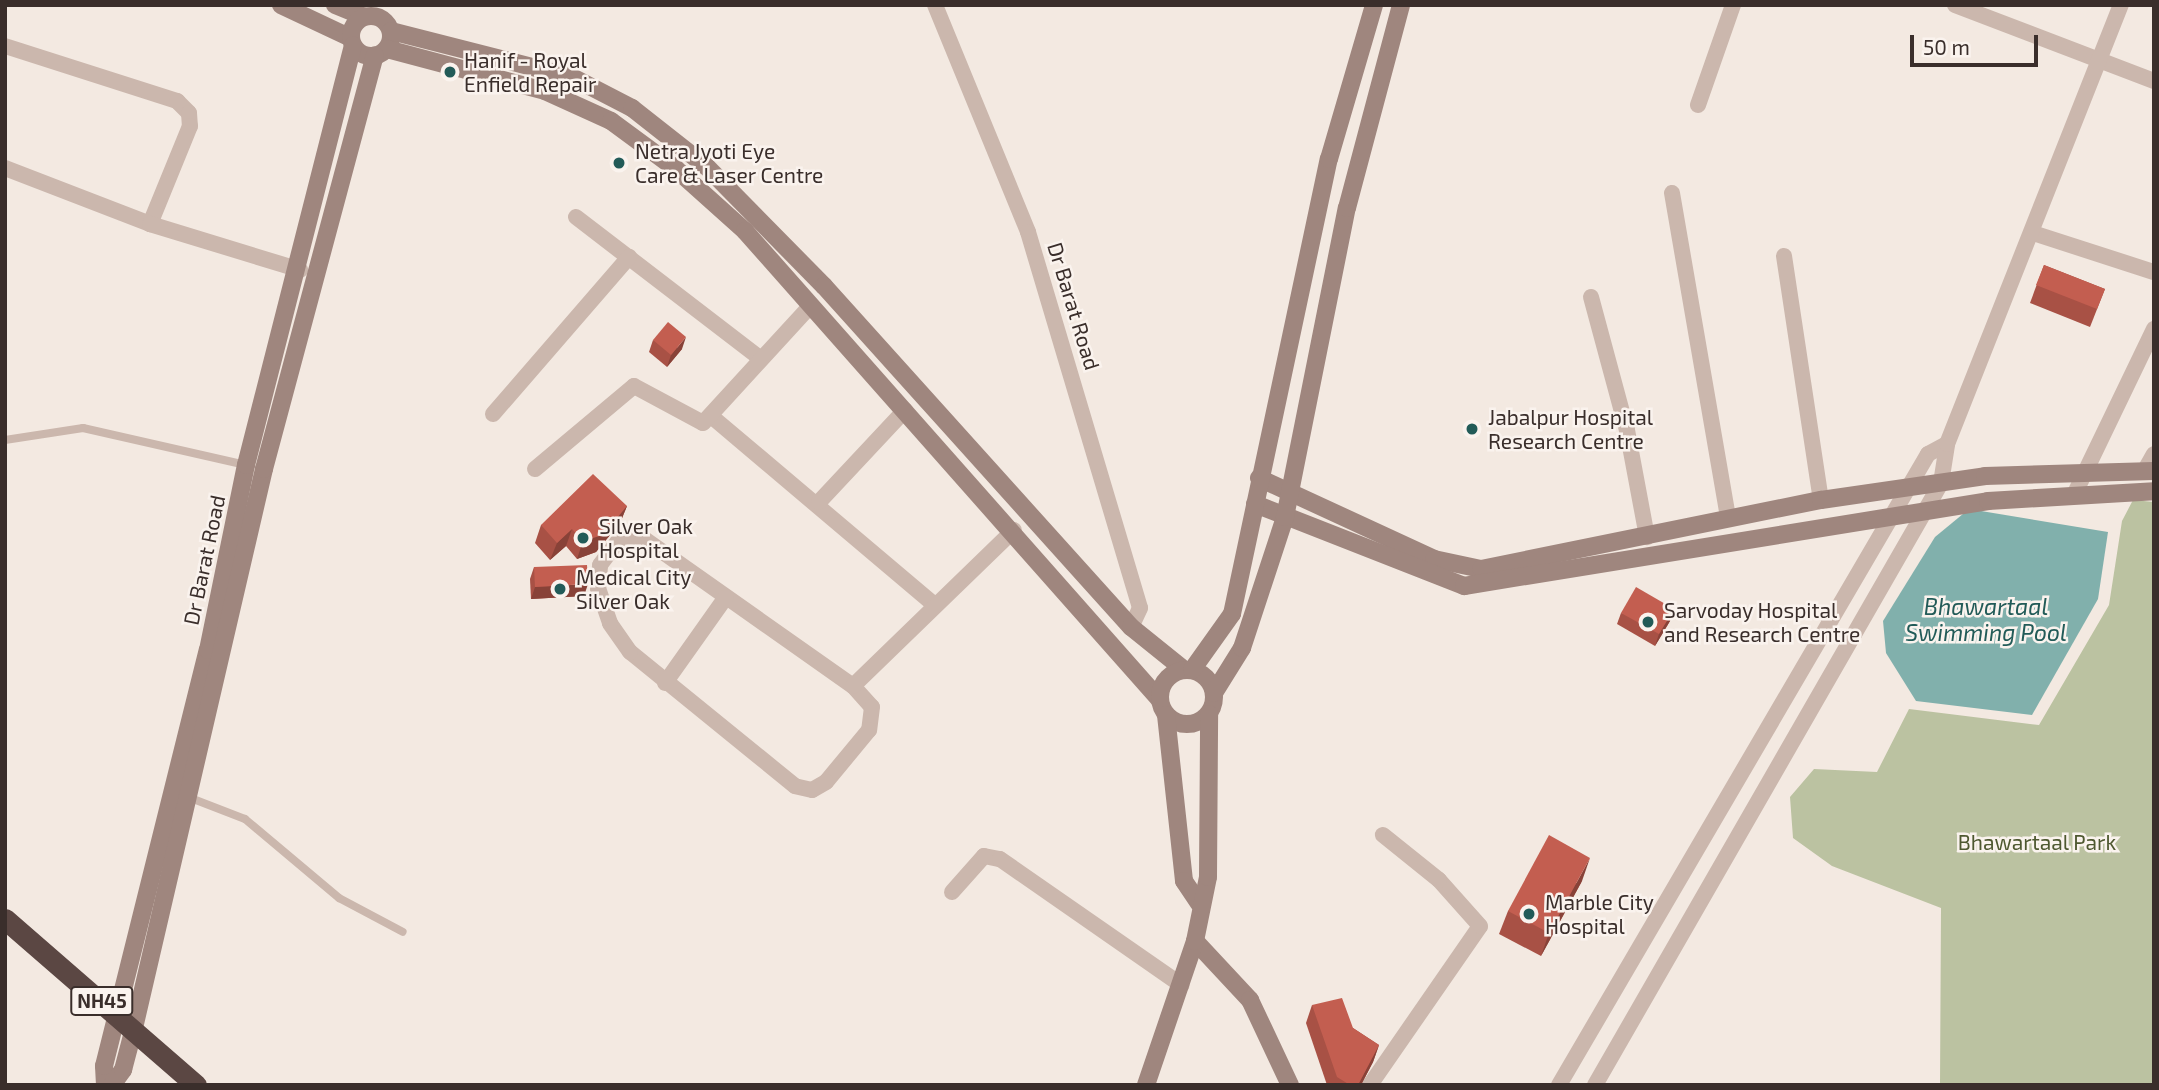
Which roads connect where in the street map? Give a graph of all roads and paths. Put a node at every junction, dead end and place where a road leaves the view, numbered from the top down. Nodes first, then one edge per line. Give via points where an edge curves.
1 (281, 5) edge
2 (335, 5) edge
3 (935, 5) edge
4 (1374, 5) edge
5 (1401, 5) edge
6 (1733, 5) edge
7 (1955, 5) edge
8 (2121, 5) edge
9 (374, 13) edge
10 (391, 31) junction
11 (352, 42) junction
12 (5, 46) edge
13 (381, 53) junction
14 (2102, 61) junction
15 (2154, 80) edge
16 (1698, 105) dead end
17 (5, 168) edge
18 (1672, 193) dead end
19 (576, 217) dead end
20 (150, 224) junction
21 (2033, 233) junction
22 (1784, 256) dead end
23 (629, 257) junction
24 (300, 270) junction
25 (2154, 272) edge
26 (1591, 297) dead end
27 (811, 304) junction
28 (2154, 329) edge
29 (760, 358) junction
30 (905, 410) junction
31 (493, 414) dead end
32 (711, 416) junction
33 (5, 440) edge
34 (1947, 444) junction
35 (246, 465) junction
36 (2151, 465) edge
37 (535, 469) dead end
38 (2084, 471) junction
39 (1259, 478) junction
40 (1941, 483) junction
41 (1912, 486) junction
42 (1289, 491) junction
43 (2076, 491) junction
44 (2154, 491) edge
45 (1821, 499) junction
46 (819, 502) junction
47 (1255, 504) junction
48 (1926, 512) junction
49 (1285, 517) junction
50 (1895, 517) junction
51 (1728, 518) junction
52 (1014, 530) junction
53 (1647, 537) junction
54 (726, 597) junction
55 (935, 605) junction
56 (1131, 627) junction
57 (1187, 670) junction
58 (665, 683) junction
59 (853, 687) junction
60 (1214, 693) junction
61 (1163, 708) junction
62 (1209, 714) junction
63 (188, 797) junction
64 (1383, 835) dead end
65 (953, 892) dead end
66 (1199, 903) junction
67 (5, 919) edge
68 (402, 932) dead end
69 (1195, 941) junction
70 (1181, 985) junction
71 (116, 1013) junction
72 (134, 1028) junction
73 (105, 1085) edge
74 (112, 1085) edge
75 (196, 1085) edge
76 (1146, 1085) edge
77 (1290, 1085) edge
78 (1370, 1085) edge
79 (1559, 1085) edge
80 (1595, 1085) edge

1 - 11 street
2 - 9 street
3 - 56 street, Dr Barat Road via 1028,232 1140,608
4 - 39 street via 1329,159
5 - 42 street via 1347,208
6 - 16 street
7 - 14 street
8 - 14 street
9 - 10 street
9 - 11 street, Dr Barat Road
10 - 13 street, Dr Barat Road
10 - 56 street via 572,77 632,108 707,167 816,277
11 - 13 street
11 - 24 street, Dr Barat Road
12 - 20 street via 177,101 188,113 190,126
13 - 27 street via 545,91 611,121 745,231
13 - 63 street, Dr Barat Road via 264,469
14 - 15 street
14 - 21 street
17 - 20 street
18 - 51 street
19 - 23 street
20 - 24 street
21 - 25 street
21 - 34 street
22 - 45 street
23 - 29 street
23 - 31 street
24 - 35 street, Dr Barat Road
26 - 53 street via 1627,430
27 - 29 street
27 - 30 street
28 - 38 street
29 - 32 street
30 - 46 street
30 - 52 street
32 - 37 street via 695,423 634,386
32 - 46 street
33 - 35 lane via 83,429
34 - 40 street
34 - 41 street via 1928,454
35 - 71 street, Dr Barat Road via 208,650
36 - 38 street
38 - 40 street
38 - 43 street
39 - 42 street
39 - 47 street
40 - 41 street
40 - 48 street
41 - 45 street
41 - 50 street
42 - 49 street
42 - 53 street via 1462,569
43 - 44 street
43 - 48 street
45 - 51 street
46 - 55 street
47 - 49 street
47 - 57 street via 1232,614
48 - 50 street
48 - 80 street
49 - 50 street via 1464,586
49 - 60 street via 1242,648
50 - 79 street
51 - 53 street
52 - 55 street
52 - 61 street
54 - 58 street
54 - 58 street via 643,538 622,536 610,549 600,565 598,589 610,623 630,652
54 - 59 street
55 - 59 street
56 - 57 street
57 - 60 street via 1208,678
57 - 61 street via 1167,677
58 - 59 street via 795,786 812,790 826,782 874,716
60 - 62 street
61 - 62 street via 1188,724
61 - 66 street via 1184,881
62 - 66 street via 1208,877
63 - 68 lane via 245,819 339,898
63 - 72 street, Dr Barat Road
64 - 78 street via 1439,880 1480,926
65 - 70 street via 984,856 1000,859
66 - 69 street
67 - 71 highway, NH45
69 - 70 street
69 - 77 street via 1250,999
70 - 76 street
71 - 72 highway, NH45
71 - 73 street, Dr Barat Road
72 - 74 street, Dr Barat Road via 123,1070
72 - 75 highway, NH45

